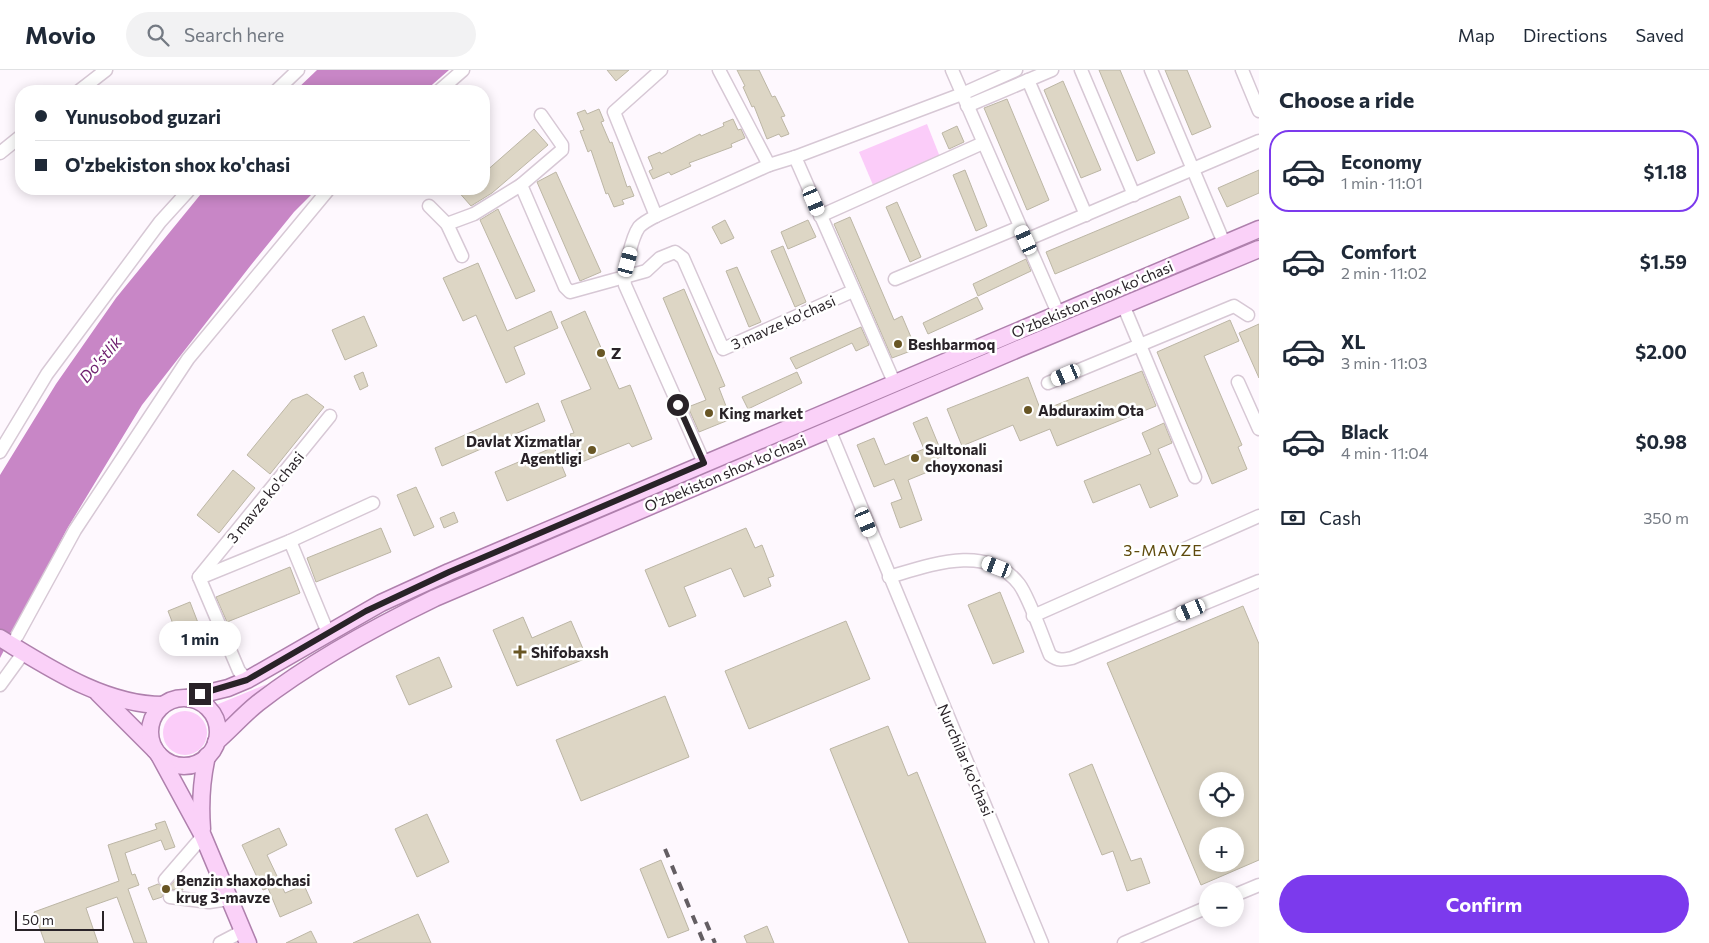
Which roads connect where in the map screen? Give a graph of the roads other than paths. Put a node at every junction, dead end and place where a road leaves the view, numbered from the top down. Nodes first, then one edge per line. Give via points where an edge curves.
1 (106, 70) edge
2 (298, 70) edge
3 (463, 70) edge
4 (661, 70) edge
5 (719, 70) edge
6 (952, 70) edge
7 (1016, 70) edge
8 (1052, 70) edge
9 (1081, 70) edge
10 (1151, 70) edge
11 (1242, 70) edge
12 (1028, 80) junction
13 (87, 85) edge
14 (282, 85) edge
15 (446, 85) edge
16 (962, 94) junction
17 (967, 106) junction
18 (1259, 111) edge
19 (542, 115) dead end
20 (15, 141) edge
21 (1259, 141) edge
22 (983, 143) junction
23 (0, 153) edge
24 (795, 157) junction
25 (769, 165) junction
26 (1193, 169) junction
27 (521, 186) junction
28 (185, 195) edge
29 (324, 195) edge
30 (1134, 195) junction
31 (429, 206) dead end
32 (1086, 215) junction
33 (656, 216) junction
34 (820, 216) junction
35 (447, 224) junction
36 (1020, 227) junction
37 (1259, 229) edge
38 (1026, 240) junction
39 (1224, 244) junction
40 (1259, 249) edge
41 (462, 256) dead end
42 (624, 275) junction
43 (895, 279) dead end
44 (853, 291) junction
45 (1124, 307) junction
46 (1058, 314) junction
47 (1248, 315) dead end
48 (1139, 344) junction
49 (894, 382) junction
50 (1048, 382) dead end
51 (1238, 382) dead end
52 (330, 416) dead end
53 (1259, 429) edge
54 (828, 430) junction
55 (0, 452) edge
56 (704, 463) junction
57 (1195, 477) dead end
58 (373, 503) dead end
59 (1259, 516) edge
60 (290, 542) junction
61 (889, 577) junction
62 (199, 578) junction
63 (1259, 581) edge
64 (1033, 616) junction
65 (328, 633) junction
66 (0, 638) edge
67 (20, 646) junction
68 (247, 680) junction
69 (0, 685) edge
70 (96, 691) junction
71 (187, 698) junction
72 (163, 705) junction
73 (216, 742) junction
74 (157, 753) junction
75 (208, 756) junction
76 (203, 836) junction
77 (164, 880) dead end
78 (1259, 885) edge
79 (1244, 891) edge
80 (170, 897) dead end
81 (229, 899) junction
82 (1199, 911) edge
83 (245, 937) edge
84 (220, 943) edge
85 (1042, 943) edge
86 (1124, 943) edge

1 - 13 street
2 - 14 street
3 - 15 street
4 - 33 street via 614,112
5 - 25 street
6 - 16 street
7 - 16 street
8 - 12 street
9 - 30 street
10 - 26 street
11 - 18 street
12 - 17 street
12 - 32 street
16 - 17 street
16 - 24 street
17 - 22 street
19 - 27 street via 562,150
20 - 23 street
21 - 26 street
22 - 34 street
22 - 36 street
24 - 25 street
24 - 34 street, 3 mavze ko'chasi
25 - 33 street
26 - 30 street
26 - 39 street
27 - 35 street via 474,214
27 - 42 street, 3 mavze ko'chasi via 567,290 576,292
28 - 55 street via 160,222 47,374
29 - 67 street via 188,359 75,530
30 - 32 street
31 - 35 street
32 - 38 street
33 - 42 street via 638,229
34 - 44 street, 3 mavze ko'chasi
35 - 41 street
36 - 38 street
36 - 43 street
37 - 39 main road, O'zbekiston shox ko'chasi
38 - 46 street
39 - 46 main road, O'zbekiston shox ko'chasi
40 - 45 main road, O'zbekiston shox ko'chasi
42 - 44 street, 3 mavze ko'chasi via 646,271 660,258 675,252 683,258 723,349
42 - 56 street via 627,291
44 - 49 street, 3 mavze ko'chasi
45 - 48 street
45 - 54 main road, O'zbekiston shox ko'chasi
46 - 49 main road, O'zbekiston shox ko'chasi
47 - 48 street via 1234,306
48 - 50 street
48 - 57 street
49 - 56 main road, O'zbekiston shox ko'chasi
51 - 53 street
52 - 62 street, 3 mavze ko'chasi
54 - 61 street, Nurchilar ko'chasi
54 - 73 main road, O'zbekiston shox ko'chasi via 435,598 378,626 264,699
56 - 65 main road, O'zbekiston shox ko'chasi via 449,572 381,603
58 - 60 street, 3 mavze ko'chasi
59 - 64 street
60 - 62 street, 3 mavze ko'chasi
60 - 65 street
61 - 64 street via 950,560 987,563 1020,585
61 - 85 street, Nurchilar ko'chasi
62 - 68 street via 239,671
63 - 64 street via 1063,660 1056,660 1050,655
65 - 68 main road, O'zbekiston shox ko'chasi
66 - 67 main road
67 - 69 street
67 - 70 main road
68 - 71 main road, O'zbekiston shox ko'chasi
70 - 72 main road
70 - 74 main road
71 - 72 main road
71 - 73 main road via 198,701 212,713 218,730
72 - 74 main road via 150,726
73 - 75 main road
74 - 75 main road via 167,762 183,766 198,763
74 - 76 main road
75 - 76 main road via 201,782
76 - 77 street
76 - 81 main road
78 - 79 street
80 - 81 street via 209,902
81 - 83 main road
82 - 86 street
83 - 84 street

